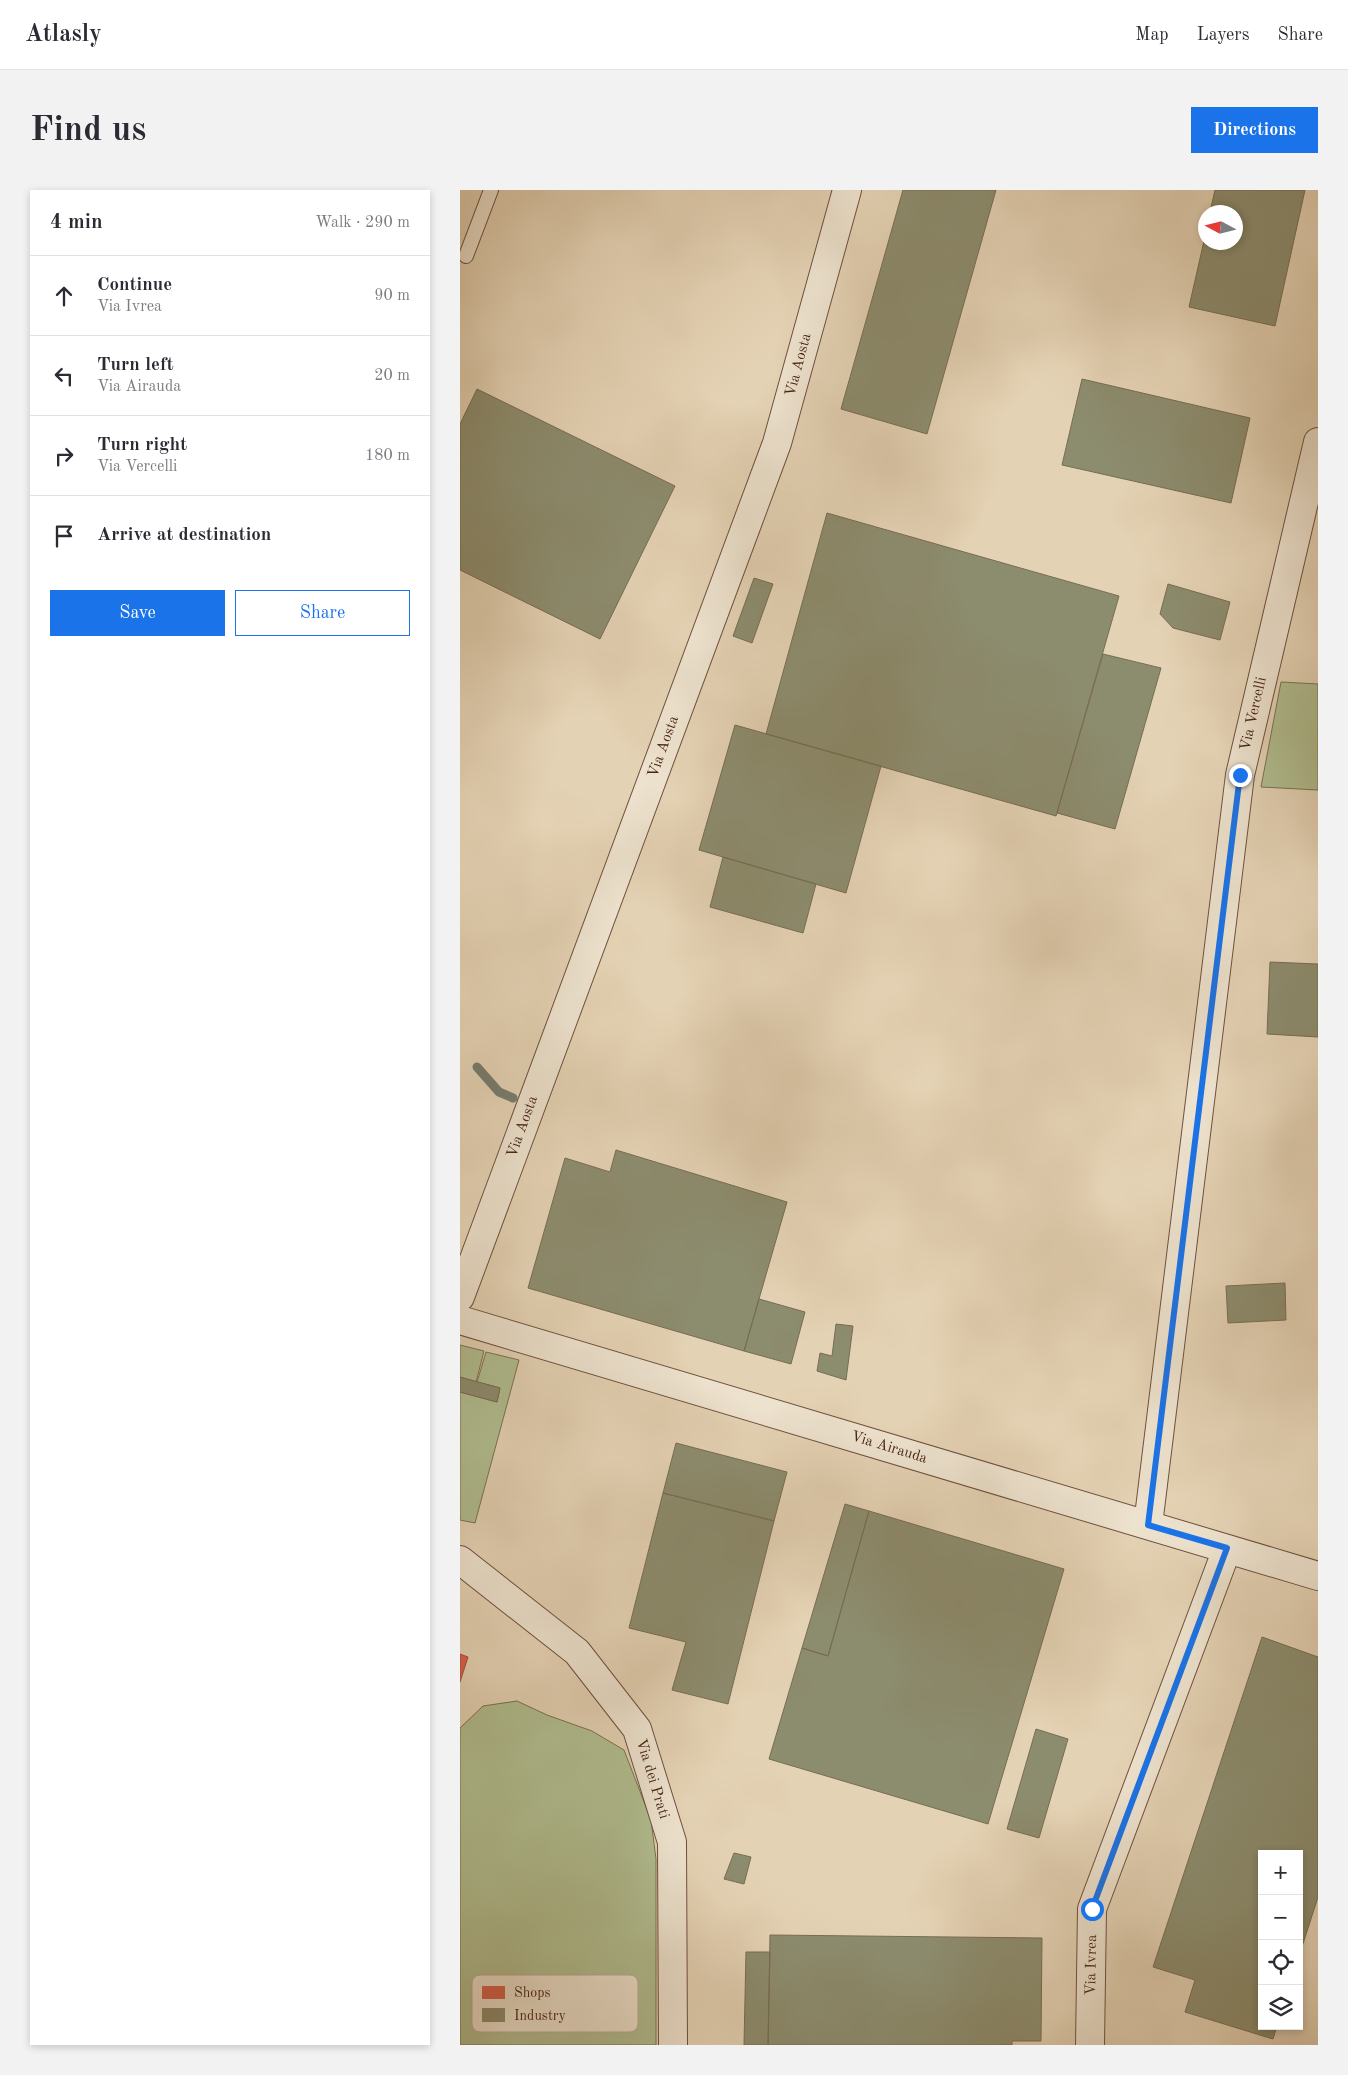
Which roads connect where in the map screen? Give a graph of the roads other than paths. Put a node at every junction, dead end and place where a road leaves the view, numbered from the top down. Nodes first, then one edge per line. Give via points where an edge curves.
1 (491, 190) edge
2 (847, 190) edge
3 (466, 256) dead end
4 (1318, 442) edge
5 (460, 1297) edge
6 (460, 1320) edge
7 (1148, 1525) junction
8 (1227, 1548) junction
9 (460, 1560) edge
10 (1318, 1576) edge
11 (673, 2045) edge
12 (1090, 2045) edge

1 - 3 lane
2 - 5 street, Via Aosta via 778,443
4 - 7 street, Via Vercelli via 1240,775
6 - 7 street, Via Airauda
7 - 8 street, Via Airauda
8 - 10 street, Via Airauda
8 - 12 street, Via Ivrea via 1092,1909
9 - 11 street, Via dei Prati via 577,1652 637,1729 672,1842

